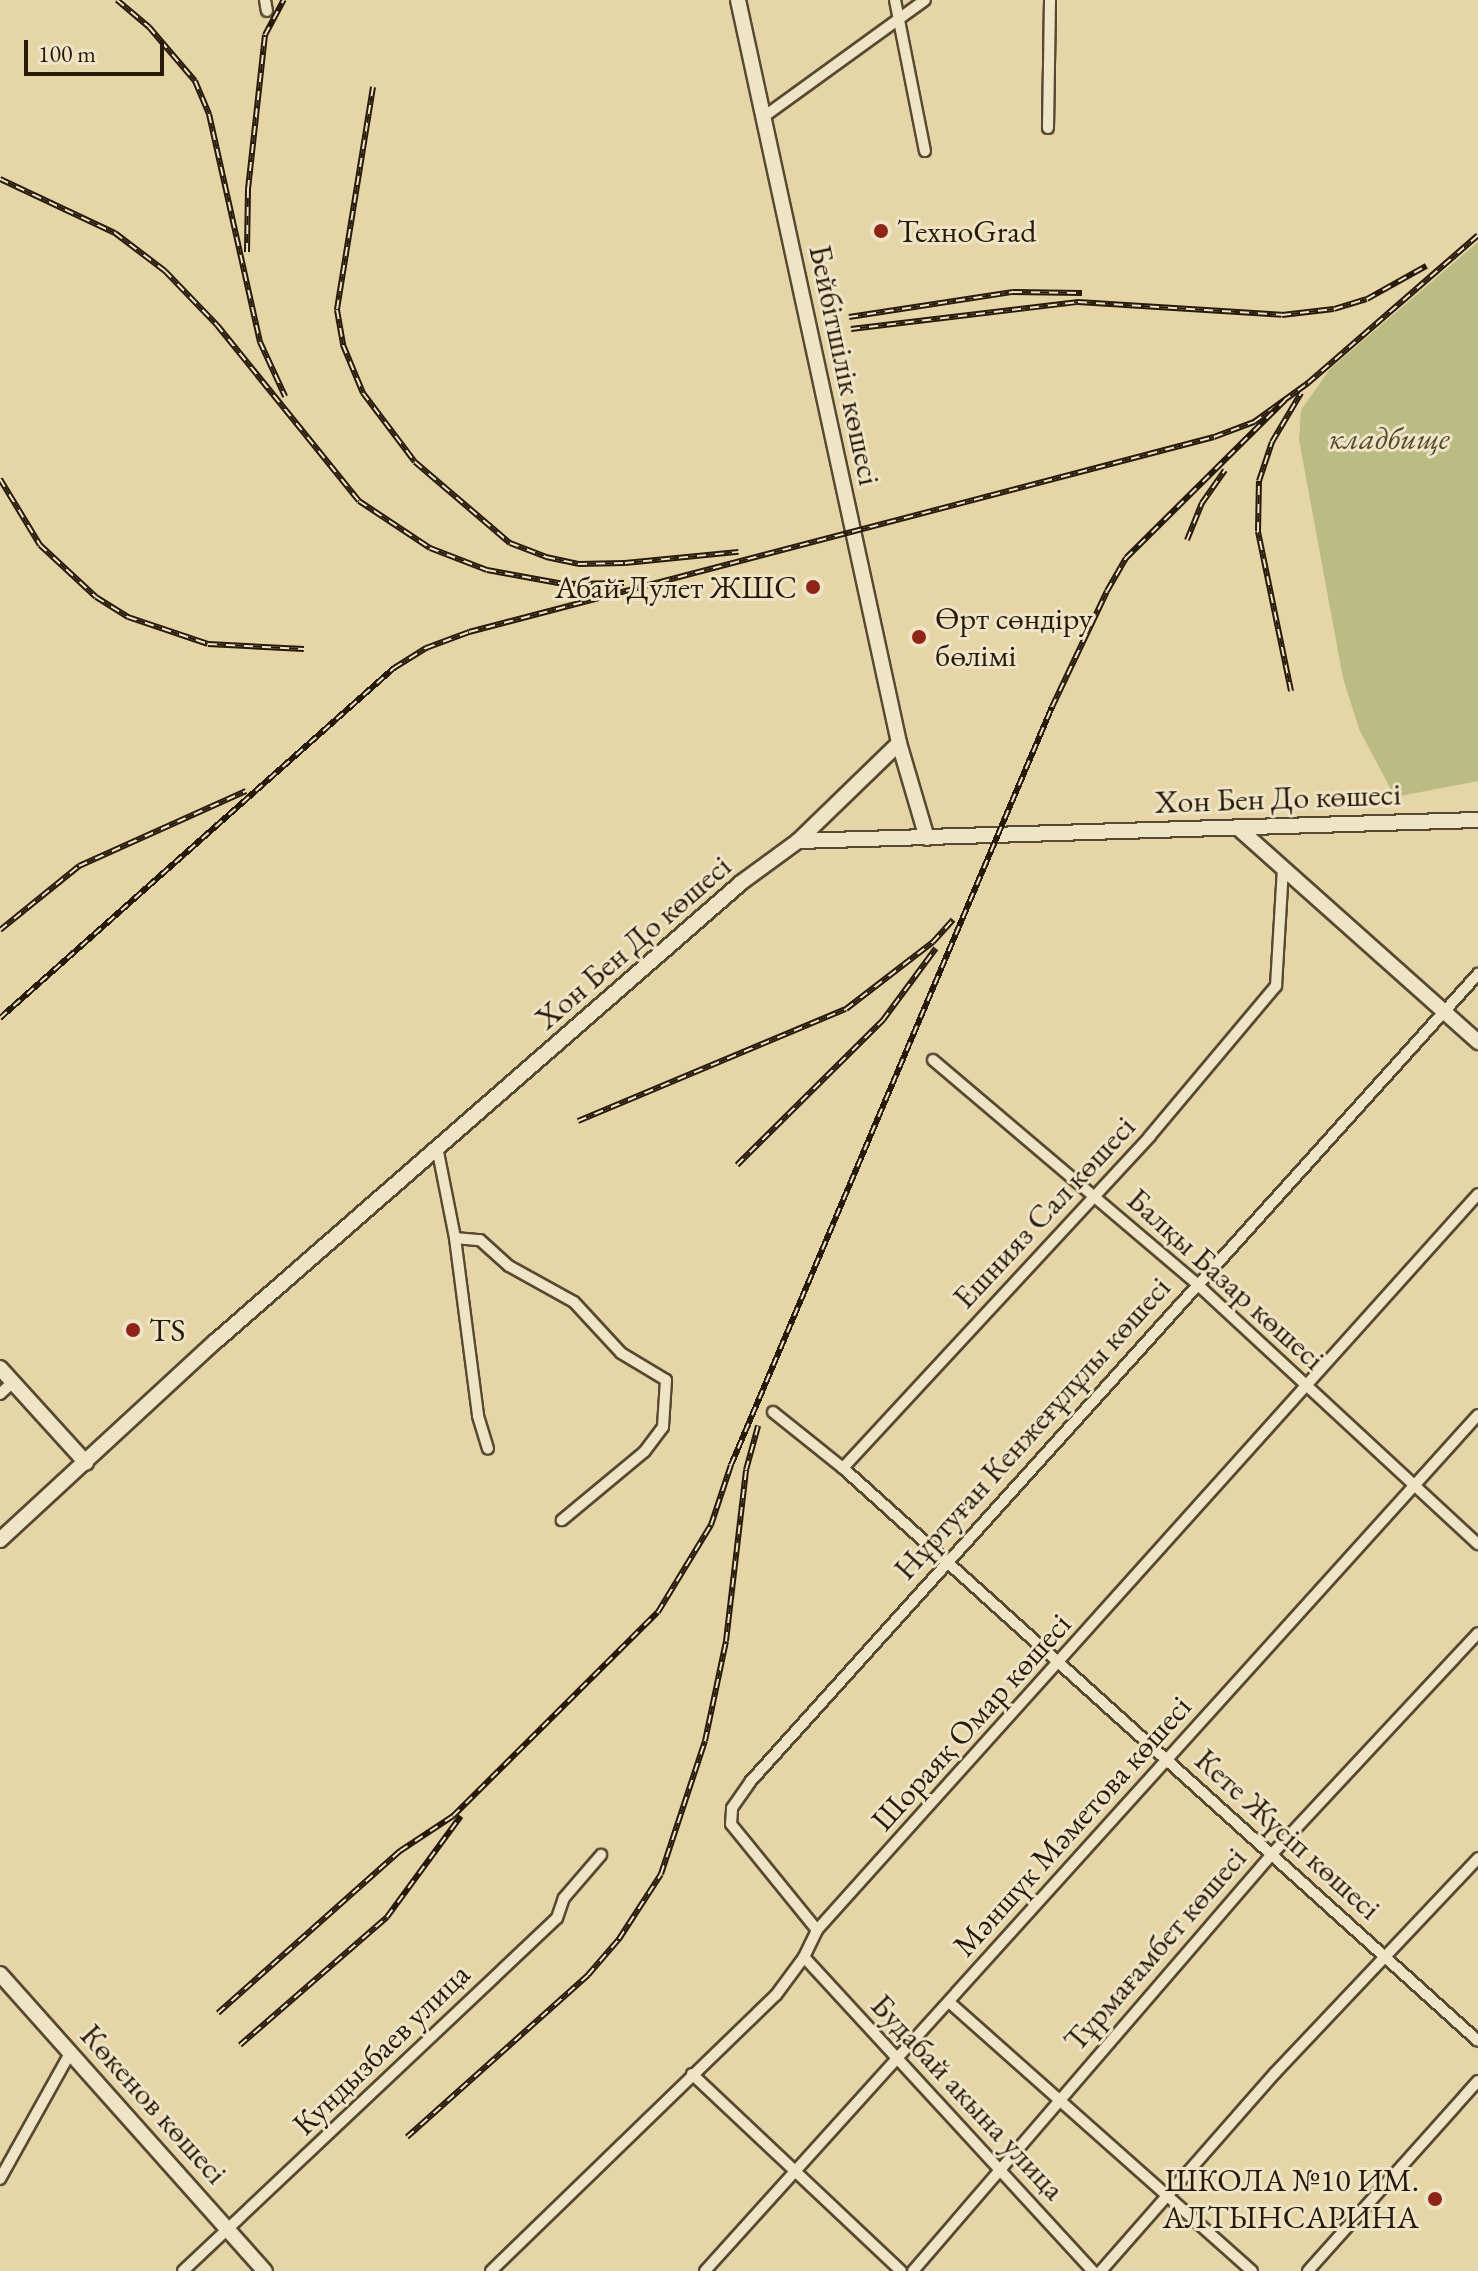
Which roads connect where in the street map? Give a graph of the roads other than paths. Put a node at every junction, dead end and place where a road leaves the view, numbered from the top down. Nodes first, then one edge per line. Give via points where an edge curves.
1 (738, 0) edge
2 (895, 0) edge
3 (925, 0) edge
4 (1050, 0) edge
5 (899, 18) junction
6 (762, 118) junction
7 (1048, 128) dead end
8 (925, 151) dead end
9 (899, 743) junction
10 (1478, 820) edge
11 (1238, 828) junction
12 (927, 838) junction
13 (798, 841) junction
14 (1283, 868) junction
15 (1478, 974) edge
16 (1444, 1012) junction
17 (1478, 1042) edge
18 (933, 1060) dead end
19 (438, 1152) junction
20 (1478, 1194) edge
21 (1094, 1196) junction
22 (455, 1238) junction
23 (1197, 1284) junction
24 (0, 1368) edge
25 (13, 1382) junction
26 (1304, 1383) junction
27 (0, 1394) edge
28 (773, 1412) dead end
29 (1478, 1415) edge
30 (488, 1448) dead end
31 (86, 1463) junction
32 (843, 1468) junction
33 (1414, 1487) junction
34 (562, 1520) dead end
35 (0, 1540) edge
36 (1478, 1544) edge
37 (946, 1561) junction
38 (1478, 1633) edge
39 (1060, 1665) junction
40 (1168, 1759) junction
41 (1272, 1854) junction
42 (601, 1855) dead end
43 (1478, 1858) edge
44 (817, 1930) junction
45 (804, 1957) junction
46 (1387, 1960) junction
47 (0, 1974) edge
48 (949, 2002) junction
49 (1478, 2041) edge
50 (70, 2053) junction
51 (895, 2058) junction
52 (692, 2074) junction
53 (1478, 2081) edge
54 (1056, 2102) junction
55 (797, 2168) junction
56 (1001, 2170) junction
57 (0, 2179) edge
58 (1163, 2196) junction
59 (230, 2230) junction
60 (183, 2271) edge
61 (265, 2271) edge
62 (491, 2271) edge
63 (705, 2271) edge
64 (901, 2271) edge
65 (913, 2271) edge
66 (1093, 2271) edge
67 (1101, 2271) edge
68 (1252, 2271) edge
69 (1308, 2271) edge

1 - 6 street, Бейбітшілік көшесі
2 - 5 street
3 - 5 street
4 - 7 street
5 - 6 street
5 - 8 street
6 - 9 street, Бейбітшілік көшесі
9 - 12 street, Бейбітшілік көшесі
9 - 13 street
10 - 11 street, Хон Бен До көшесі
11 - 12 street, Хон Бен До көшесі
11 - 14 street
12 - 13 street, Хон Бен До көшесі
13 - 19 street, Хон Бен До көшесі via 742,882
14 - 16 street
14 - 21 street, Ешнияз Сал көшесі via 1276,986
15 - 16 street, Нұртуған Кенжеғұлұлы көшесі
16 - 17 street
16 - 23 street, Нұртуған Кенжеғұлұлы көшесі
18 - 21 street, Балқы Базар көшесі
19 - 22 street
19 - 31 street, Хон Бен До көшесі via 216,1341
20 - 26 street, Шораяқ Омар көшесі
21 - 23 street, Балқы Базар көшесі
21 - 32 street, Ешнияз Сал көшесі
22 - 30 street via 478,1416
22 - 34 street via 480,1240 509,1266 574,1302 621,1353 666,1380 663,1427 644,1452
23 - 26 street, Балқы Базар көшесі
23 - 37 street, Нұртуған Кенжеғұлұлы көшесі
24 - 25 street
25 - 27 street
25 - 31 street
26 - 33 street, Балқы Базар көшесі
26 - 39 street, Шораяқ Омар көшесі
28 - 32 street, Кете Жүсіп көшесі
29 - 33 street, Мәншүк Мәметова көшесі
31 - 35 street, Хон Бен До көшесі
32 - 37 street, Кете Жүсіп көшесі
33 - 36 street, Балқы Базар көшесі
33 - 40 street, Мәншүк Мәметова көшесі
37 - 39 street, Кете Жүсіп көшесі
37 - 44 street, Нұртуған Кенжеғұлұлы көшесі via 732,1808 731,1824
38 - 41 street, Тұрмағамбет көшесі
39 - 40 street, Кете Жүсіп көшесі
39 - 44 street, Шораяқ Омар көшесі
40 - 41 street, Кете Жүсіп көшесі
40 - 48 street, Мәншүк Мәметова көшесі
41 - 46 street, Кете Жүсіп көшесі
41 - 54 street, Тұрмағамбет көшесі
42 - 59 street, Кундызбаев улица via 564,1898 557,1918
43 - 46 street
44 - 45 street, Шораяқ Омар көшесі
45 - 51 street, Будабай акына улица
45 - 52 street, Шораяқ Омар көшесі via 776,1995
46 - 49 street, Кете Жүсіп көшесі
46 - 58 street
47 - 50 street, Көкенов көшесі
48 - 51 street, Мәншүк Мәметова көшесі
48 - 54 street
50 - 57 street
50 - 59 street, Көкенов көшесі
51 - 55 street, Мәншүк Мәметова көшесі
51 - 56 street, Будабай акына улица
52 - 55 street
52 - 62 street, Шораяқ Омар көшесі
53 - 69 street
54 - 56 street, Тұрмағамбет көшесі
54 - 58 street
55 - 63 street, Мәншүк Мәметова көшесі
55 - 64 street
56 - 65 street, Тұрмағамбет көшесі
56 - 66 street, Будабай акына улица
58 - 67 street
58 - 68 street
59 - 60 street, Кундызбаев улица
59 - 61 street, Көкенов көшесі

